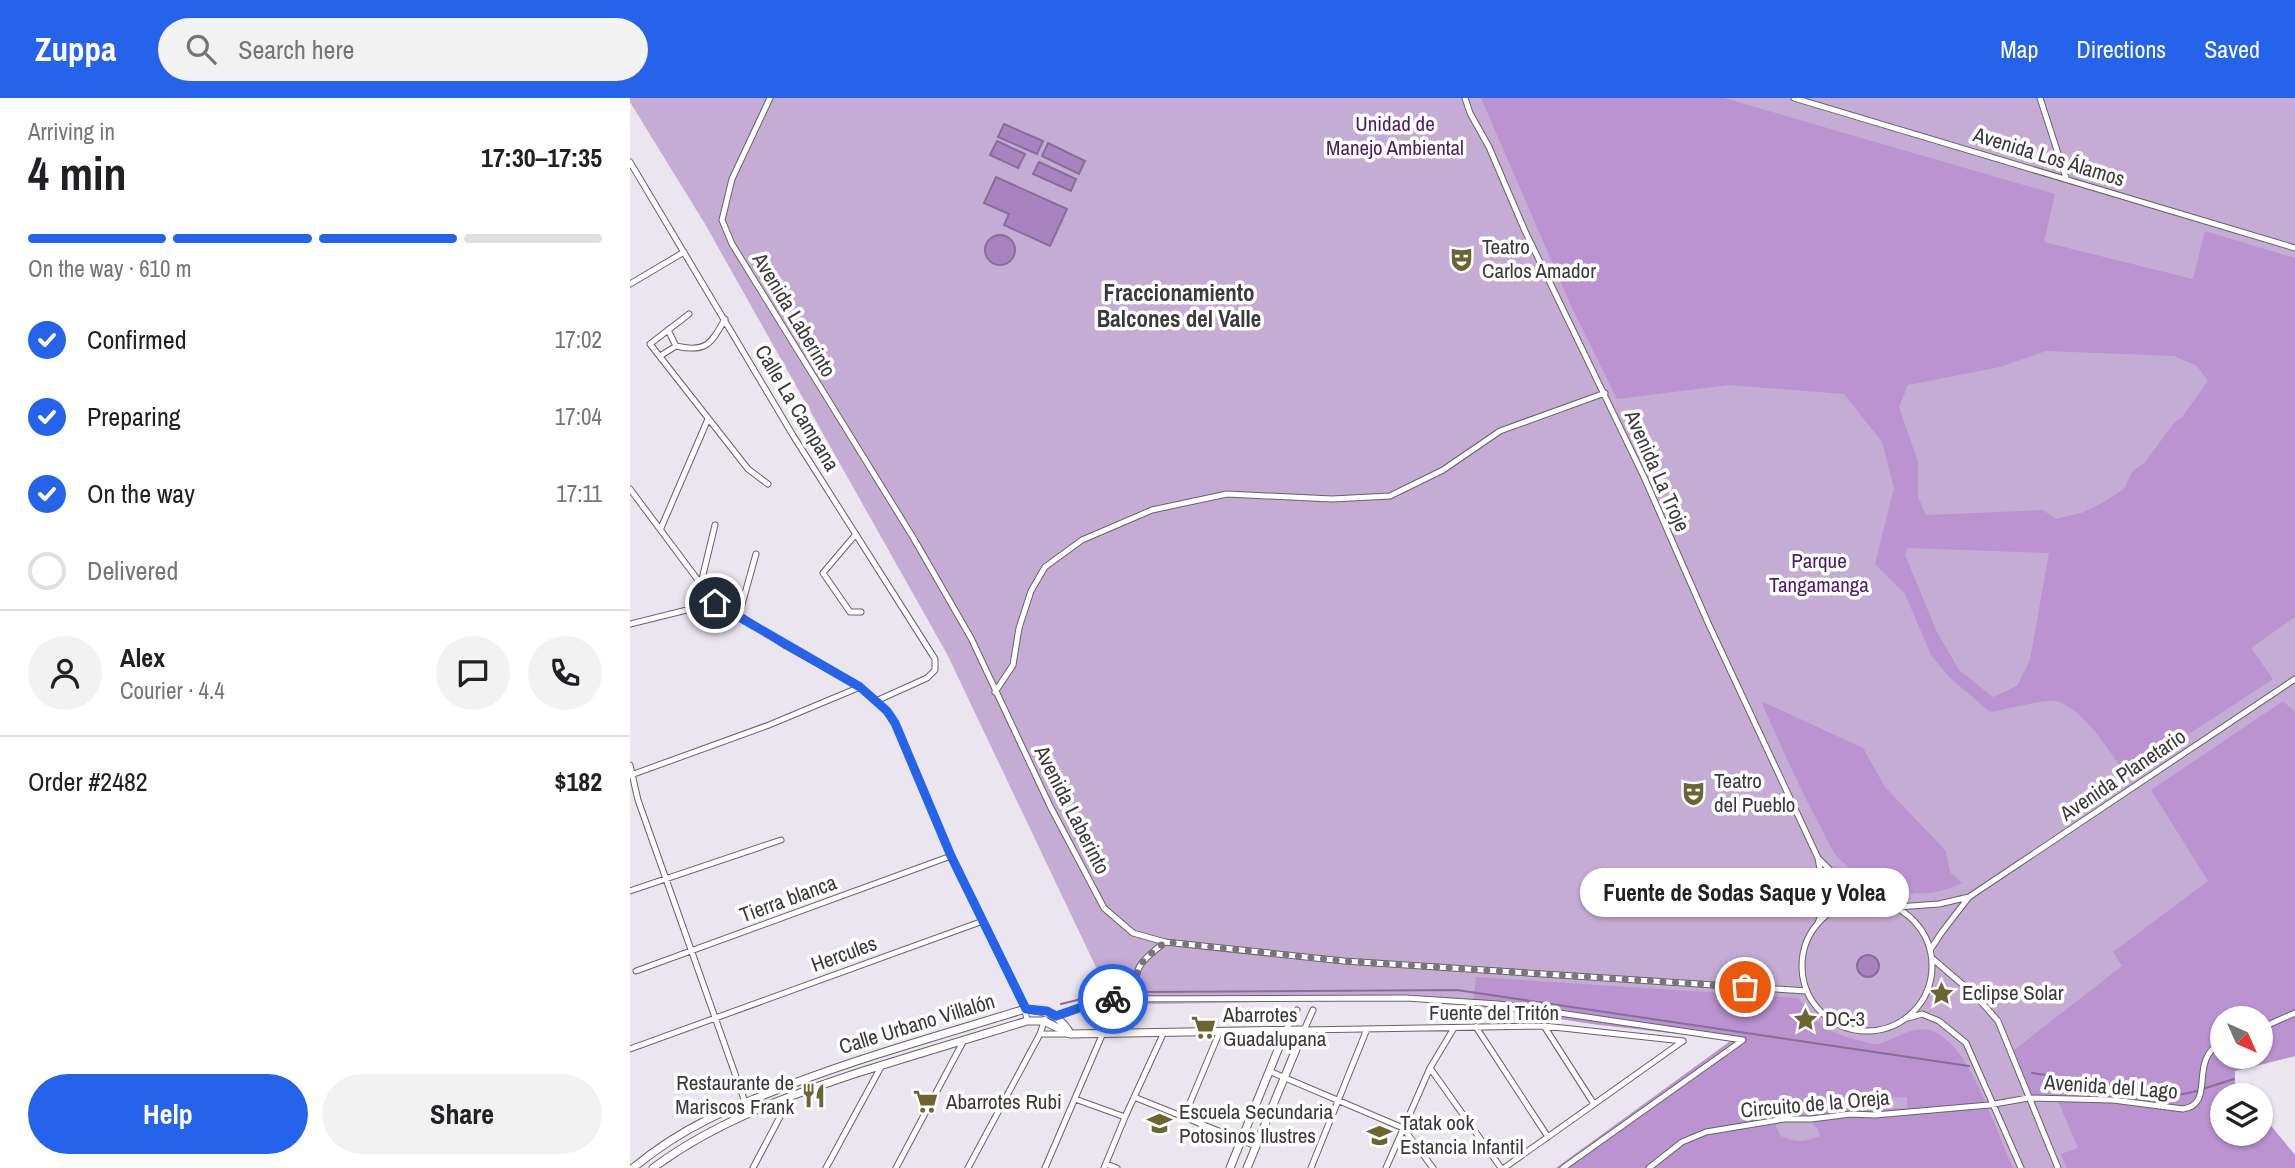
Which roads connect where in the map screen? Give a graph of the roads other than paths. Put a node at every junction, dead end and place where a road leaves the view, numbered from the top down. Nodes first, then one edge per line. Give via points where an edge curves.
1 (769, 98) edge
2 (1465, 98) edge
3 (1794, 98) edge
4 (2040, 98) edge
5 (630, 162) edge
6 (2067, 179) junction
7 (2295, 248) edge
8 (684, 252) junction
9 (630, 284) edge
10 (689, 314) dead end
11 (725, 319) junction
12 (668, 330) junction
13 (676, 346) junction
14 (660, 356) junction
15 (1605, 393) junction
16 (708, 419) junction
17 (768, 484) dead end
18 (630, 489) edge
19 (715, 525) dead end
20 (661, 528) junction
21 (856, 534) junction
22 (756, 554) dead end
23 (701, 583) junction
24 (715, 603) junction
25 (861, 612) dead end
26 (739, 615) junction
27 (630, 624) edge
28 (2295, 679) edge
29 (860, 687) junction
30 (995, 692) junction
31 (876, 701) junction
32 (630, 765) edge
33 (632, 775) edge
34 (781, 840) dead end
35 (951, 856) junction
36 (1818, 858) junction
37 (666, 880) junction
38 (630, 891) edge
39 (1969, 897) junction
40 (1876, 901) junction
41 (1897, 907) junction
42 (983, 921) junction
43 (1818, 923) junction
44 (1165, 942) junction
45 (1930, 950) junction
46 (690, 952) junction
47 (1933, 959) junction
48 (636, 971) dead end
49 (1919, 989) dead end
50 (1807, 991) junction
51 (1925, 996) junction
52 (1137, 999) junction
53 (1026, 1009) junction
54 (1297, 1010) dead end
55 (1313, 1010) dead end
56 (1047, 1011) junction
57 (2295, 1013) edge
58 (1056, 1016) junction
59 (715, 1017) junction
60 (1908, 1018) junction
61 (1027, 1021) junction
62 (1044, 1021) junction
63 (2273, 1023) edge
64 (1544, 1026) junction
65 (1476, 1027) junction
66 (1454, 1028) junction
67 (1367, 1029) junction
68 (1286, 1030) junction
69 (1304, 1030) junction
70 (1220, 1031) junction
71 (1164, 1032) junction
72 (1103, 1033) junction
73 (1040, 1034) junction
74 (1070, 1034) junction
75 (964, 1040) junction
76 (630, 1049) edge
77 (2210, 1051) edge
78 (882, 1065) junction
79 (1430, 1068) junction
80 (1269, 1072) junction
81 (1284, 1078) junction
82 (791, 1085) junction
83 (792, 1094) junction
84 (1134, 1097) junction
85 (1075, 1098) junction
86 (2028, 1098) junction
87 (1339, 1100) junction
88 (745, 1102) junction
89 (1594, 1104) junction
90 (1994, 1104) junction
91 (1125, 1117) junction
92 (1184, 1117) junction
93 (1403, 1128) junction
94 (1548, 1137) junction
95 (1241, 1140) junction
96 (1256, 1146) junction
97 (1105, 1166) edge
98 (633, 1168) edge
99 (653, 1168) edge
100 (753, 1168) edge
101 (826, 1168) edge
102 (896, 1168) edge
103 (968, 1168) edge
104 (1045, 1168) edge
105 (1117, 1168) edge
106 (1230, 1168) edge
107 (1247, 1168) edge
108 (1311, 1168) edge
109 (1386, 1168) edge
110 (1433, 1168) edge
111 (1502, 1168) edge
112 (1563, 1168) edge
113 (1649, 1168) edge
114 (2021, 1168) edge
115 (2058, 1168) edge

1 - 30 street, Avenida Laberinto via 732,179 722,220 732,244 971,638
2 - 15 street, Avenida La Troje
3 - 6 street, Avenida Los Álamos
4 - 6 street
5 - 8 street, Calle La Campana
6 - 7 street, Avenida Los Álamos
8 - 9 street
8 - 11 street, Calle La Campana
10 - 12 street
11 - 13 street via 712,342 702,348
11 - 21 street, Calle La Campana
12 - 13 street
12 - 14 street via 650,344
13 - 14 street
14 - 16 street
15 - 30 street via 1500,431 1443,470 1391,496 1332,499 1227,494 1152,510 1082,540 1045,568 1031,592 1013,665
15 - 36 street, Avenida La Troje
16 - 17 street via 748,469
16 - 20 street
18 - 20 street
19 - 23 street
20 - 23 street
21 - 25 street via 823,573 844,606 850,612
21 - 31 street, Calle La Campana via 935,659 935,670 927,678
22 - 26 street
23 - 24 street
24 - 26 street
24 - 27 street
26 - 29 street
28 - 39 street, Avenida Planetario
29 - 31 street
29 - 33 street
30 - 44 street, Avenida Laberinto via 1104,908 1133,933
31 - 35 street via 895,723
32 - 33 street
33 - 37 street
34 - 37 street
35 - 42 street
35 - 46 street, Tierra blanca
36 - 40 street, Avenida La Troje via 1836,876
36 - 43 street, Avenida La Troje via 1826,903
37 - 38 street
37 - 46 street
39 - 41 street, Avenida Planetario
39 - 45 street, Avenida Planetario
40 - 41 street
40 - 43 street via 1835,909
41 - 45 street via 1915,920
42 - 53 street
42 - 59 street, Hercules
43 - 50 street via 1802,962
44 - 50 street, Avenida Laberinto via 1344,961
44 - 52 street via 1138,968
45 - 47 street
46 - 48 street, Tierra blanca
46 - 59 street
47 - 51 street
47 - 86 street via 1998,1021
49 - 51 street
50 - 60 street via 1827,1018 1846,1028 1867,1032
51 - 60 street
52 - 58 street via 1105,999
52 - 112 street via 1453,1000 1743,1040
53 - 56 street, Calle Urbano Villalón
53 - 61 street
53 - 82 street, Calle Urbano Villalón
54 - 68 street
55 - 69 street
56 - 58 street, Calle Urbano Villalón
56 - 62 street
57 - 63 street
58 - 74 street, Calle Urbano Villalón
59 - 76 street, Hercules
59 - 88 street
60 - 90 street via 1922,1014 1939,1021 1966,1043
61 - 62 street, Calle Urbano Villalón
61 - 75 street, Calle Urbano Villalón
62 - 73 street
62 - 74 street, Calle Urbano Villalón
64 - 65 street, Fuente del Tritón
64 - 89 street
64 - 89 street, Fuente del Tritón via 1683,1041
65 - 66 street, Fuente del Tritón
65 - 94 street
66 - 67 street, Fuente del Tritón
66 - 79 street
67 - 69 street, Fuente del Tritón
67 - 87 street
68 - 69 street
68 - 70 street
68 - 80 street
69 - 81 street
70 - 71 street
70 - 92 street
71 - 72 street
71 - 84 street
72 - 74 street
72 - 85 street
73 - 74 street
73 - 103 street
75 - 78 street, Calle Urbano Villalón
75 - 102 street
77 - 86 street, Avenida del Lago via 2204,1059 2200,1099 2191,1108
78 - 83 street, Calle Urbano Villalón
78 - 101 street
79 - 93 street
79 - 111 street
80 - 81 street
80 - 95 street
81 - 87 street
81 - 96 street
82 - 83 street
82 - 88 street, Calle Urbano Villalón
83 - 99 street, Calle Urbano Villalón via 720,1125
83 - 100 street
84 - 91 street
84 - 92 street
85 - 91 street
85 - 104 street
86 - 90 street, Avenida del Lago
86 - 115 street
87 - 93 street
87 - 108 street
88 - 98 street, Calle Urbano Villalón via 690,1127
89 - 94 street
90 - 113 street, Circuito de la Oreja via 1784,1119 1706,1132 1682,1142
90 - 114 street
91 - 97 street
92 - 95 street
93 - 109 street
93 - 110 street
94 - 111 street
95 - 96 street
95 - 106 street
96 - 107 street
97 - 105 street

